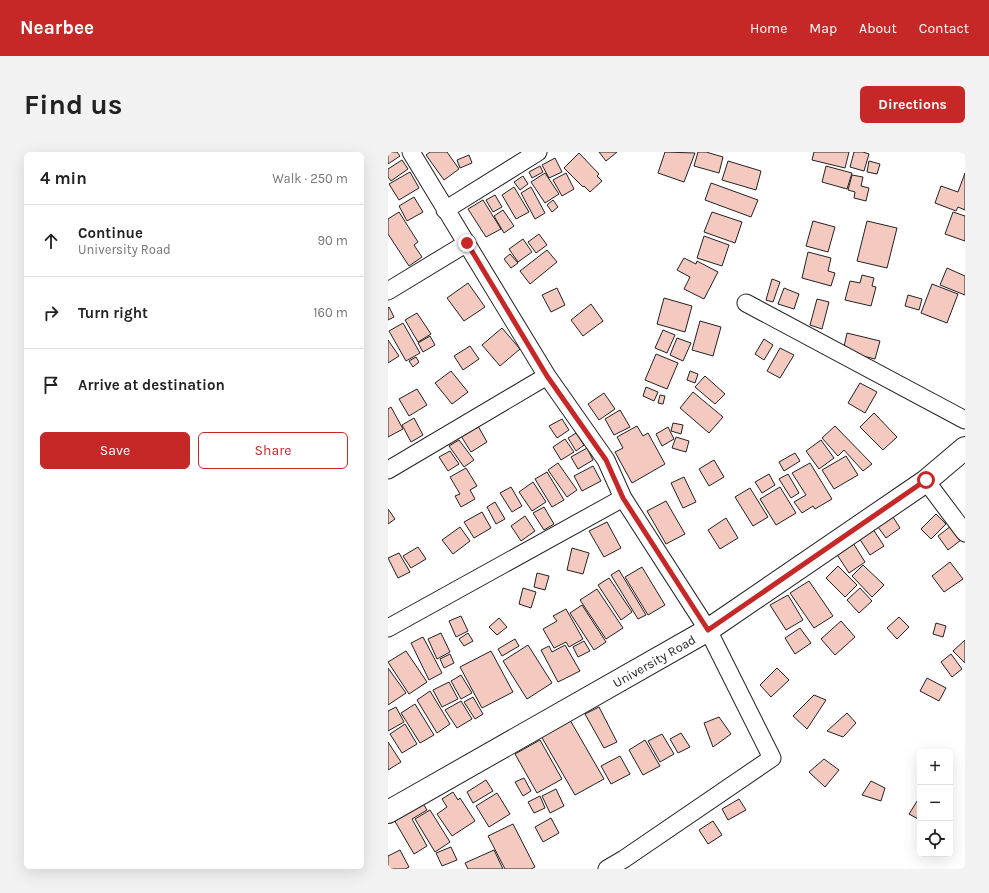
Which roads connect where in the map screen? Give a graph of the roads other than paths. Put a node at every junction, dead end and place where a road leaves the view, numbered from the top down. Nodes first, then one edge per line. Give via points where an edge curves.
1 (411, 152) edge
2 (538, 152) edge
3 (445, 210) junction
4 (467, 243) junction
5 (388, 291) edge
6 (746, 303) dead end
7 (547, 376) junction
8 (965, 420) edge
9 (965, 448) edge
10 (388, 470) edge
11 (926, 480) junction
12 (623, 498) junction
13 (965, 533) edge
14 (388, 628) edge
15 (708, 630) junction
16 (388, 812) edge
17 (607, 869) edge

1 - 3 street
2 - 3 street
3 - 4 street
4 - 5 street
4 - 7 street
6 - 8 street
7 - 10 street
7 - 12 street via 606,460
9 - 11 street, University Road
11 - 13 street
11 - 15 street, University Road
12 - 14 street
12 - 15 street
15 - 16 street, University Road
15 - 17 street via 772,758

